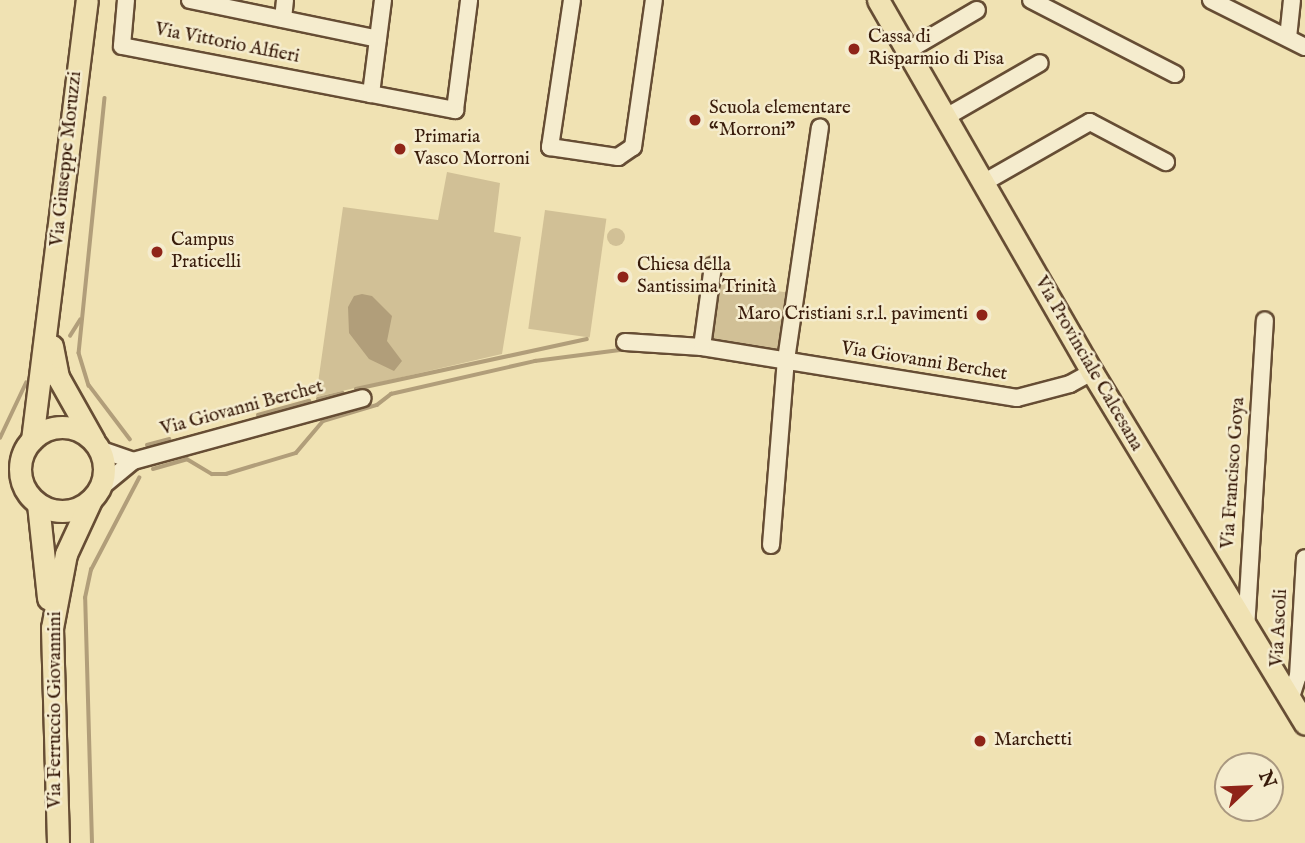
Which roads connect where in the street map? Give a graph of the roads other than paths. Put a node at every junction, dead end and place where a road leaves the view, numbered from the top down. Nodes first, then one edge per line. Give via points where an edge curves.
1 (88, 0) edge
2 (126, 0) edge
3 (190, 0) edge
4 (285, 0) edge
5 (383, 0) edge
6 (469, 0) edge
7 (572, 0) edge
8 (654, 0) edge
9 (878, 0) edge
10 (1031, 0) edge
11 (1211, 0) edge
12 (1292, 0) edge
13 (977, 10) dead end
14 (283, 19) junction
15 (1288, 38) junction
16 (378, 39) junction
17 (1305, 47) edge
18 (907, 51) junction
19 (1040, 63) dead end
20 (1175, 74) dead end
21 (371, 94) junction
22 (946, 117) junction
23 (820, 127) dead end
24 (1166, 162) dead end
25 (983, 183) junction
26 (713, 265) dead end
27 (51, 319) junction
28 (1265, 321) dead end
29 (625, 342) dead end
30 (702, 348) junction
31 (786, 360) junction
32 (1093, 372) junction
33 (363, 398) dead end
34 (32, 440) junction
35 (97, 447) junction
36 (133, 461) junction
37 (95, 495) junction
38 (38, 504) junction
39 (771, 545) dead end
40 (1305, 558) edge
41 (52, 628) junction
42 (1246, 629) junction
43 (1290, 700) junction
44 (1305, 724) edge
45 (58, 843) edge

1 - 27 main road, Via Giuseppe Moruzzi via 71,107
2 - 21 street, Via Vittorio Alfieri via 122,46
3 - 14 street
4 - 14 street
5 - 16 street
6 - 21 street via 454,110
7 - 8 street via 550,147 618,157 631,151
9 - 18 main road, Via Provinciale Calcesana
10 - 20 street
11 - 15 street
12 - 15 street
13 - 18 street
14 - 16 street
15 - 17 street
16 - 21 street
18 - 22 main road, Via Provinciale Calcesana
19 - 22 street
22 - 25 main road, Via Provinciale Calcesana
23 - 31 street
24 - 25 street via 1090,122
25 - 32 main road, Via Provinciale Calcesana
26 - 30 street
27 - 34 main road, Via Giuseppe Moruzzi
27 - 35 main road, Via Giuseppe Moruzzi via 58,377
28 - 42 street, Via Francisco Goya
29 - 30 street, Via Giovanni Berchet
30 - 31 street, Via Giovanni Berchet
31 - 32 street, Via Giovanni Berchet via 1017,398 1070,384
31 - 39 street
32 - 42 main road, Via Provinciale Calcesana
33 - 36 street, Via Giovanni Berchet
34 - 35 main road via 48,430 65,428 85,434
34 - 38 main road via 22,458 21,474 26,491
35 - 36 street
35 - 37 main road via 104,471
36 - 37 street, Via Giovanni Berchet
37 - 38 main road via 65,511
37 - 41 main road, Via Ferruccio Giovannini via 66,554
38 - 41 main road, Via Ferruccio Giovannini
40 - 43 street, Via Ascoli via 1298,676
41 - 45 main road, Via Ferruccio Giovannini
42 - 43 main road, Via Provinciale Calcesana
43 - 44 main road, Via Provinciale Calcesana

